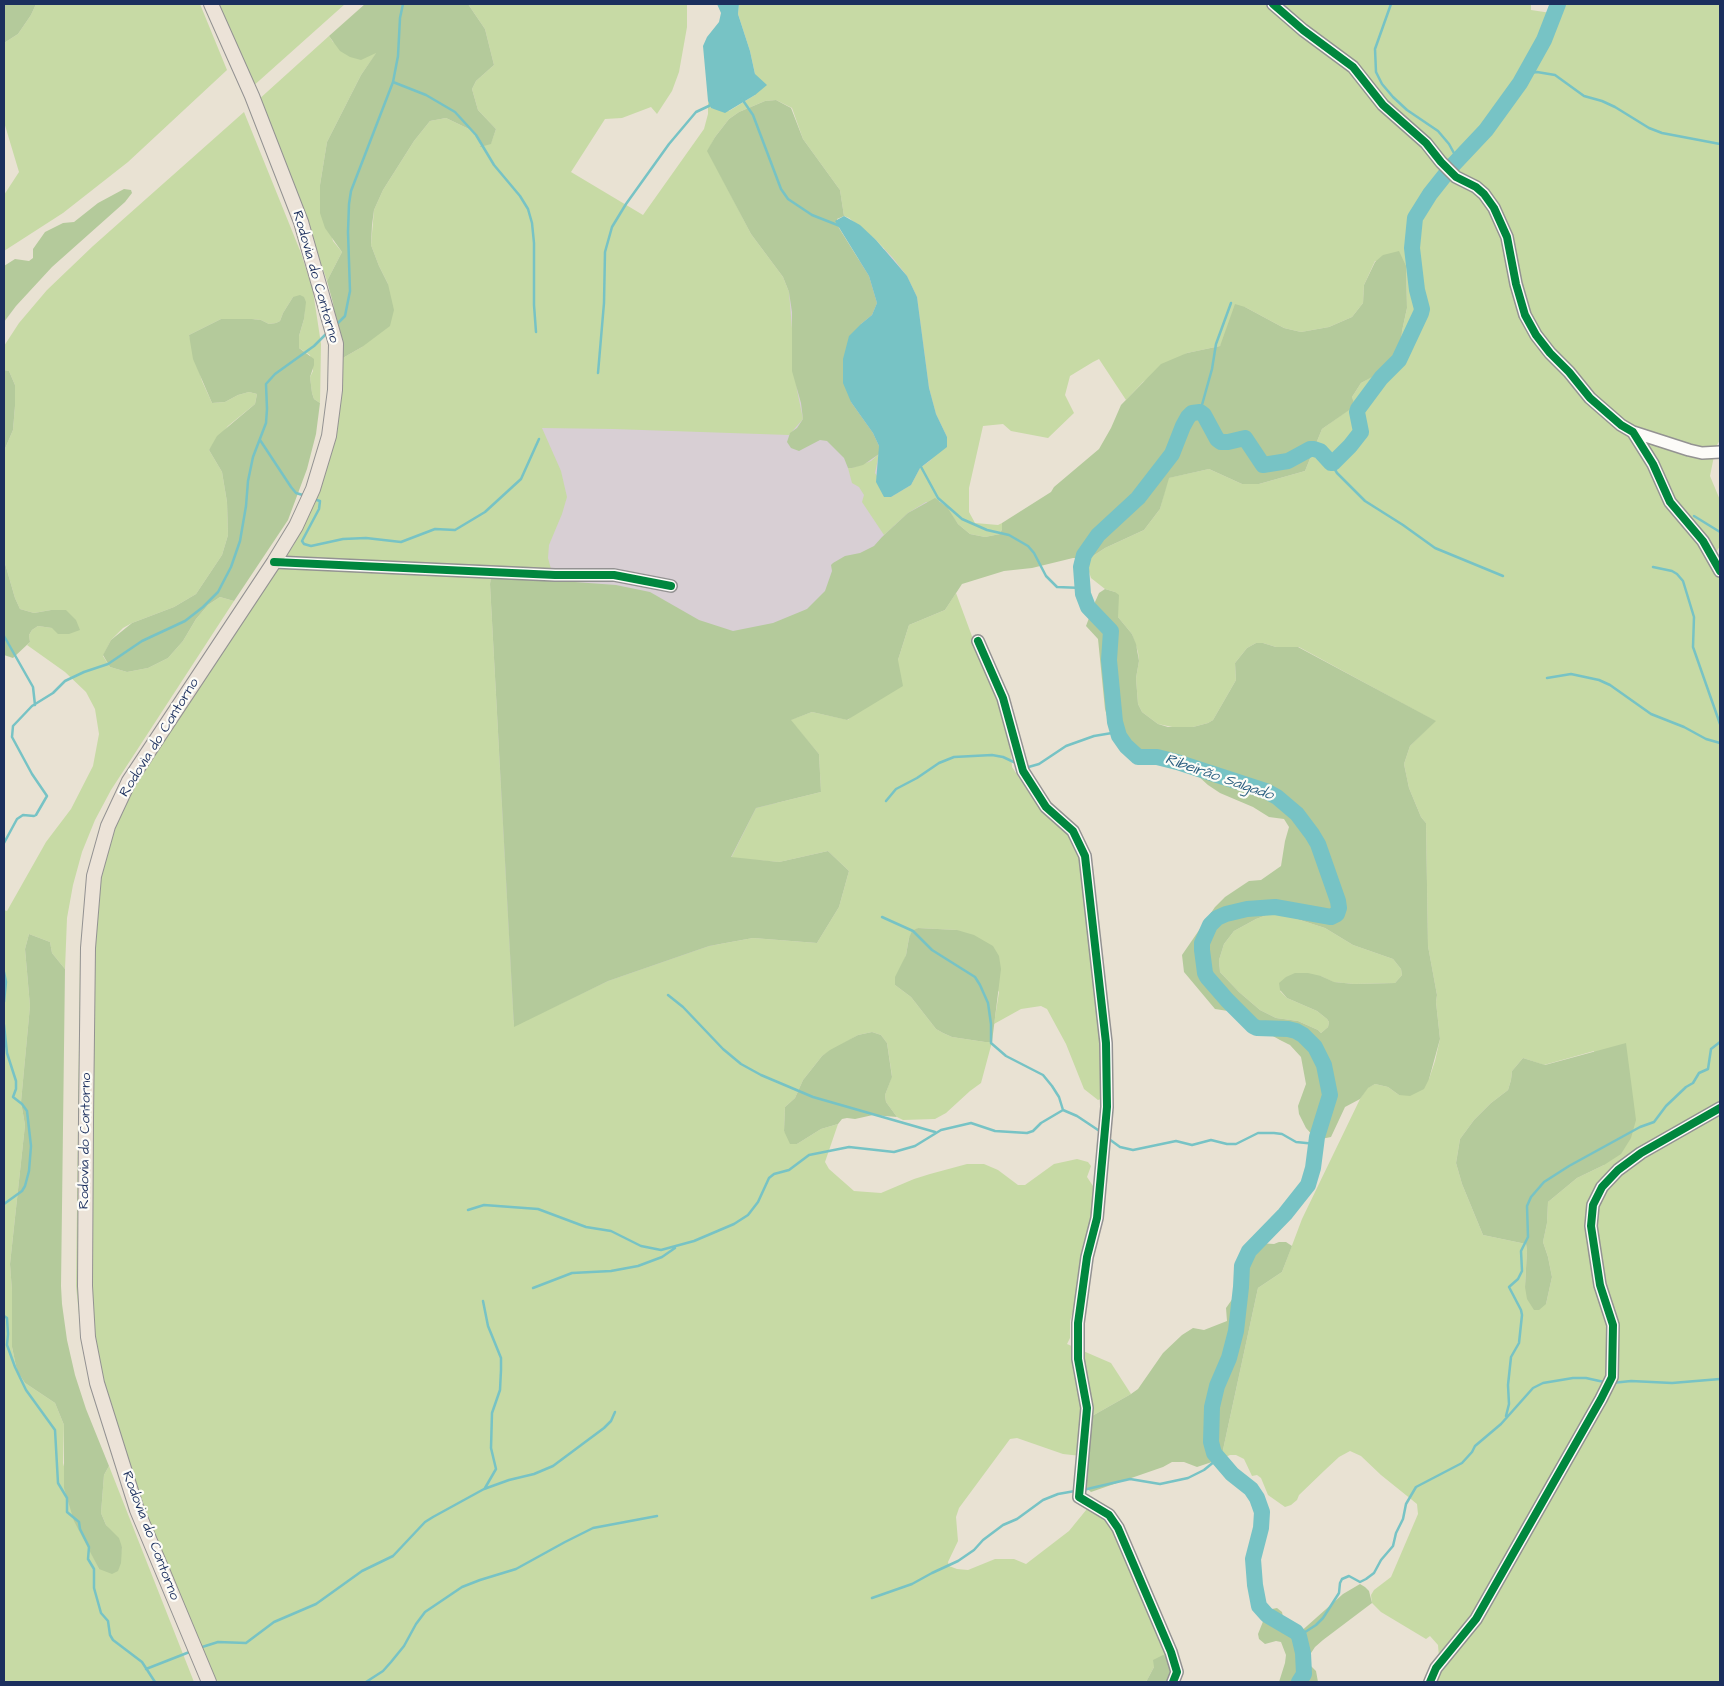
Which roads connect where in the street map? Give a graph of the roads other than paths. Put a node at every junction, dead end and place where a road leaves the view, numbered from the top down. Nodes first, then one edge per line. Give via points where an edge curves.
1 (211, 4) edge
2 (1273, 4) edge
3 (1633, 432) junction
4 (1720, 452) edge
5 (274, 562) junction
6 (1720, 571) edge
7 (671, 586) dead end
8 (978, 641) dead end
9 (1720, 1108) edge
10 (209, 1682) edge
11 (1173, 1682) edge
12 (1430, 1682) edge

1 - 5 main road, Rodovia do Contorno via 252,96 301,222 336,344 329,436 313,489
2 - 3 street via 1353,66 1383,104 1426,143 1456,177 1476,187 1494,208 1506,237 1525,315 1541,343 1590,398
3 - 4 street via 1702,453
3 - 6 street via 1653,464 1670,502 1703,541
5 - 7 street via 614,575
5 - 10 main road, Rodovia do Contorno via 129,781 108,826 94,876 88,948 85,1276 88,1336 97,1383 137,1510
8 - 11 street via 1003,698 1023,771 1046,807 1073,831 1085,856 1106,1043 1107,1107 1097,1218 1087,1257 1078,1323 1078,1359 1087,1408 1079,1497 1109,1515 1118,1528 1171,1652 1177,1672
9 - 12 street via 1641,1153 1602,1187 1593,1205 1592,1226 1600,1285 1613,1326 1612,1377 1476,1620 1436,1668

